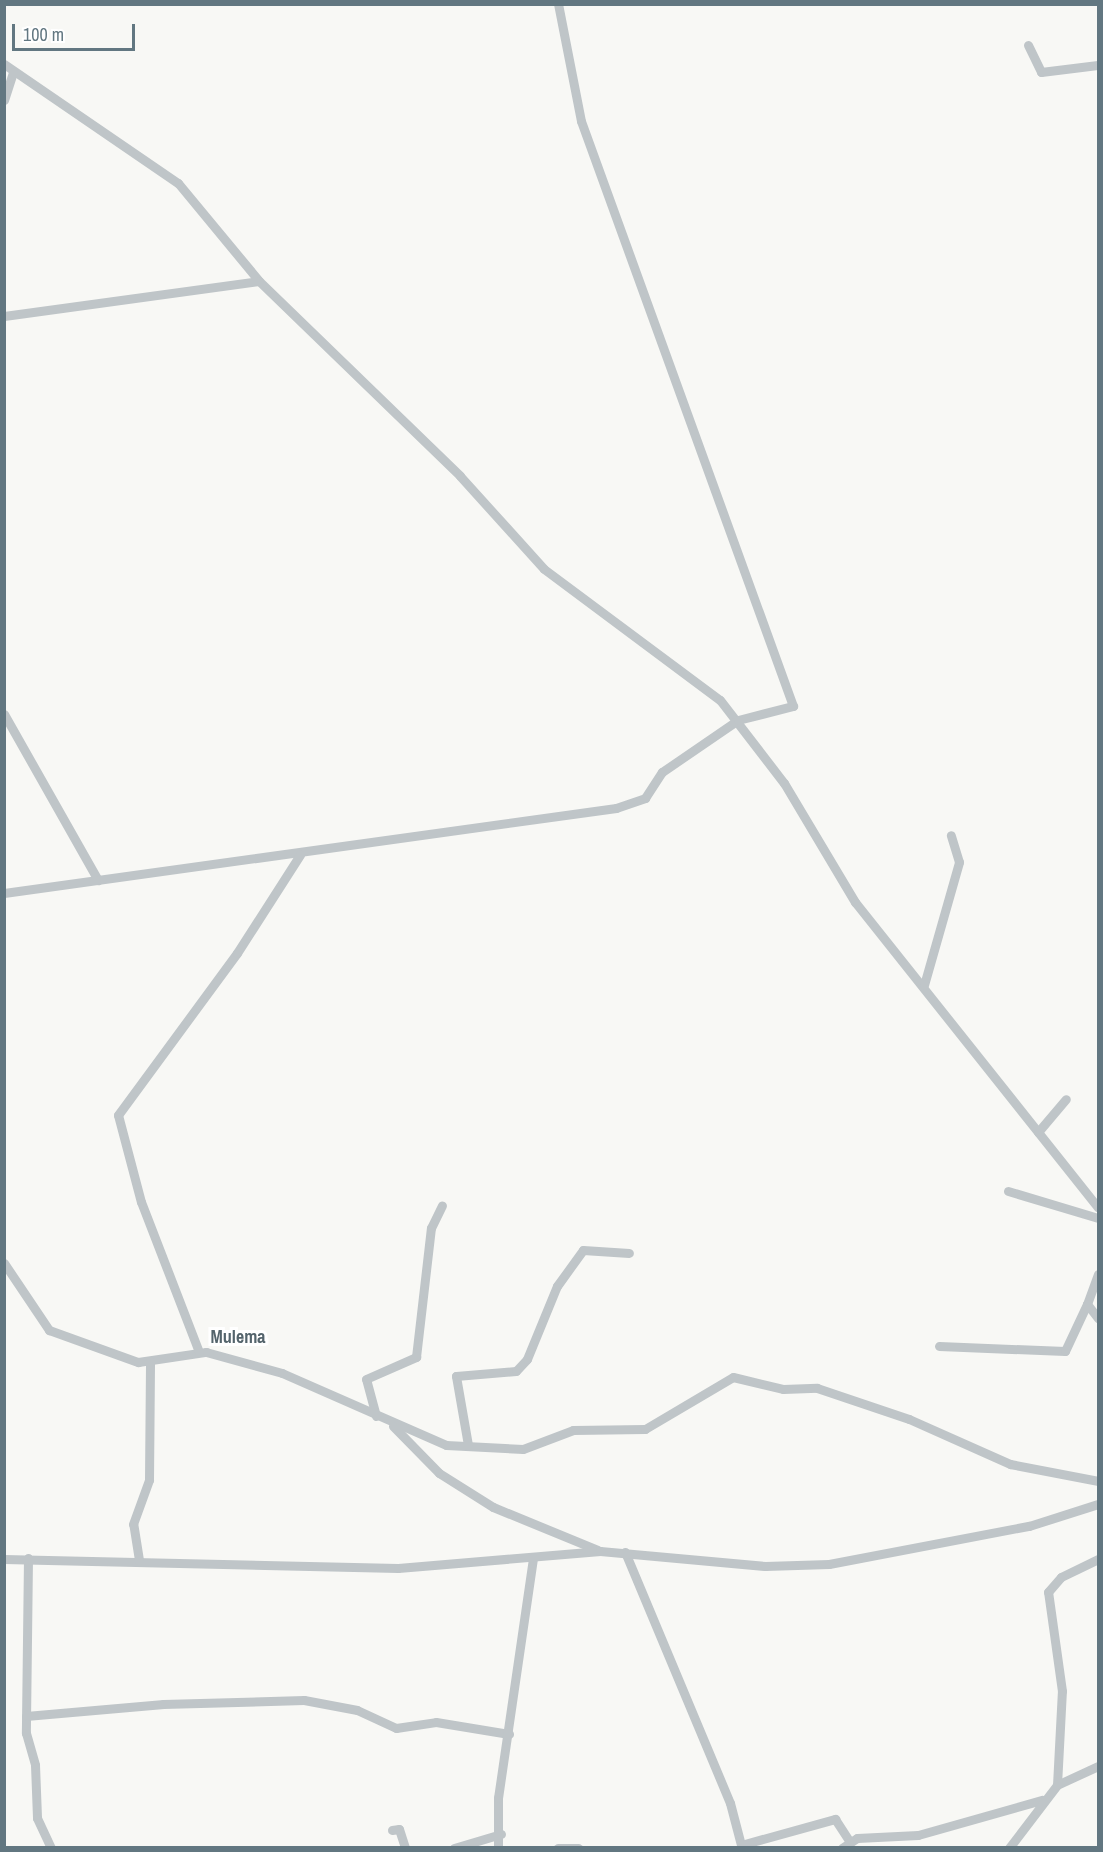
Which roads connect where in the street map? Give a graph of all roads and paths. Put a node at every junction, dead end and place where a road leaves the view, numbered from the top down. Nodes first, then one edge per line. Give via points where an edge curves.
1 (558, 4) edge
2 (1028, 45) dead end
3 (4, 64) edge
4 (1098, 64) edge
5 (13, 72) junction
6 (4, 100) edge
7 (259, 281) junction
8 (4, 316) edge
9 (4, 714) edge
10 (738, 720) junction
11 (951, 835) dead end
12 (300, 855) junction
13 (98, 880) junction
14 (4, 893) edge
15 (924, 985) junction
16 (1066, 1099) dead end
17 (1038, 1132) junction
18 (1008, 1191) dead end
19 (442, 1205) dead end
20 (1098, 1208) edge
21 (1098, 1218) edge
22 (629, 1253) dead end
23 (4, 1263) edge
24 (1098, 1274) edge
25 (1087, 1304) junction
26 (1098, 1318) edge
27 (939, 1346) dead end
28 (199, 1352) junction
29 (150, 1361) junction
30 (376, 1416) junction
31 (389, 1422) junction
32 (468, 1444) junction
33 (1098, 1481) edge
34 (1098, 1504) edge
35 (600, 1551) junction
36 (625, 1552) junction
37 (28, 1558) junction
38 (533, 1558) junction
39 (4, 1559) edge
40 (1098, 1559) edge
41 (139, 1560) junction
42 (26, 1716) junction
43 (509, 1734) junction
44 (1098, 1766) edge
45 (1057, 1785) junction
46 (1044, 1799) junction
47 (392, 1830) dead end
48 (501, 1834) junction
49 (846, 1845) edge
50 (51, 1848) edge
51 (405, 1848) edge
52 (454, 1848) edge
53 (498, 1848) edge
54 (558, 1848) edge
55 (578, 1848) edge
56 (1009, 1848) edge

1 - 10 street via 581,121 792,699 786,712
2 - 4 street via 1041,72
3 - 5 street
5 - 6 street
5 - 7 street via 178,183
7 - 8 street via 137,302 74,303
7 - 10 street via 460,476 543,569 605,619 697,681
9 - 13 street
10 - 12 street via 662,772 650,792 634,803
10 - 15 street via 784,783 855,902
11 - 15 street via 960,862
12 - 13 street
12 - 28 street via 237,953 118,1115 141,1202
13 - 14 street
15 - 17 street
16 - 17 street
17 - 20 street
18 - 21 street
19 - 30 street via 431,1228 416,1357 366,1379
22 - 32 street via 582,1250 557,1286 527,1359 516,1371 456,1376
23 - 29 street via 49,1330 129,1359
24 - 25 street
25 - 26 street
25 - 27 street via 1065,1351
28 - 29 street
28 - 30 street via 293,1377
29 - 41 street via 149,1480 133,1524
30 - 31 street
31 - 32 street via 446,1445
31 - 35 street via 439,1473 493,1507
32 - 33 street via 523,1449 573,1430 645,1429 733,1377 783,1389 817,1388 909,1419 1003,1461
34 - 36 street via 1029,1526 829,1564 765,1566
35 - 36 street
35 - 38 street
36 - 49 street via 730,1803 741,1845 835,1818
37 - 39 street
37 - 41 street
37 - 42 street
38 - 41 street via 388,1568
38 - 43 street
40 - 45 street via 1061,1577 1048,1592 1062,1691
42 - 43 street via 164,1704 304,1700 357,1710 396,1728 436,1722
42 - 50 street via 37,1818
43 - 48 street via 498,1798
44 - 45 street
45 - 46 street
46 - 49 street via 918,1835
46 - 56 street
47 - 51 street via 399,1829
48 - 52 street
48 - 53 street
54 - 55 street

